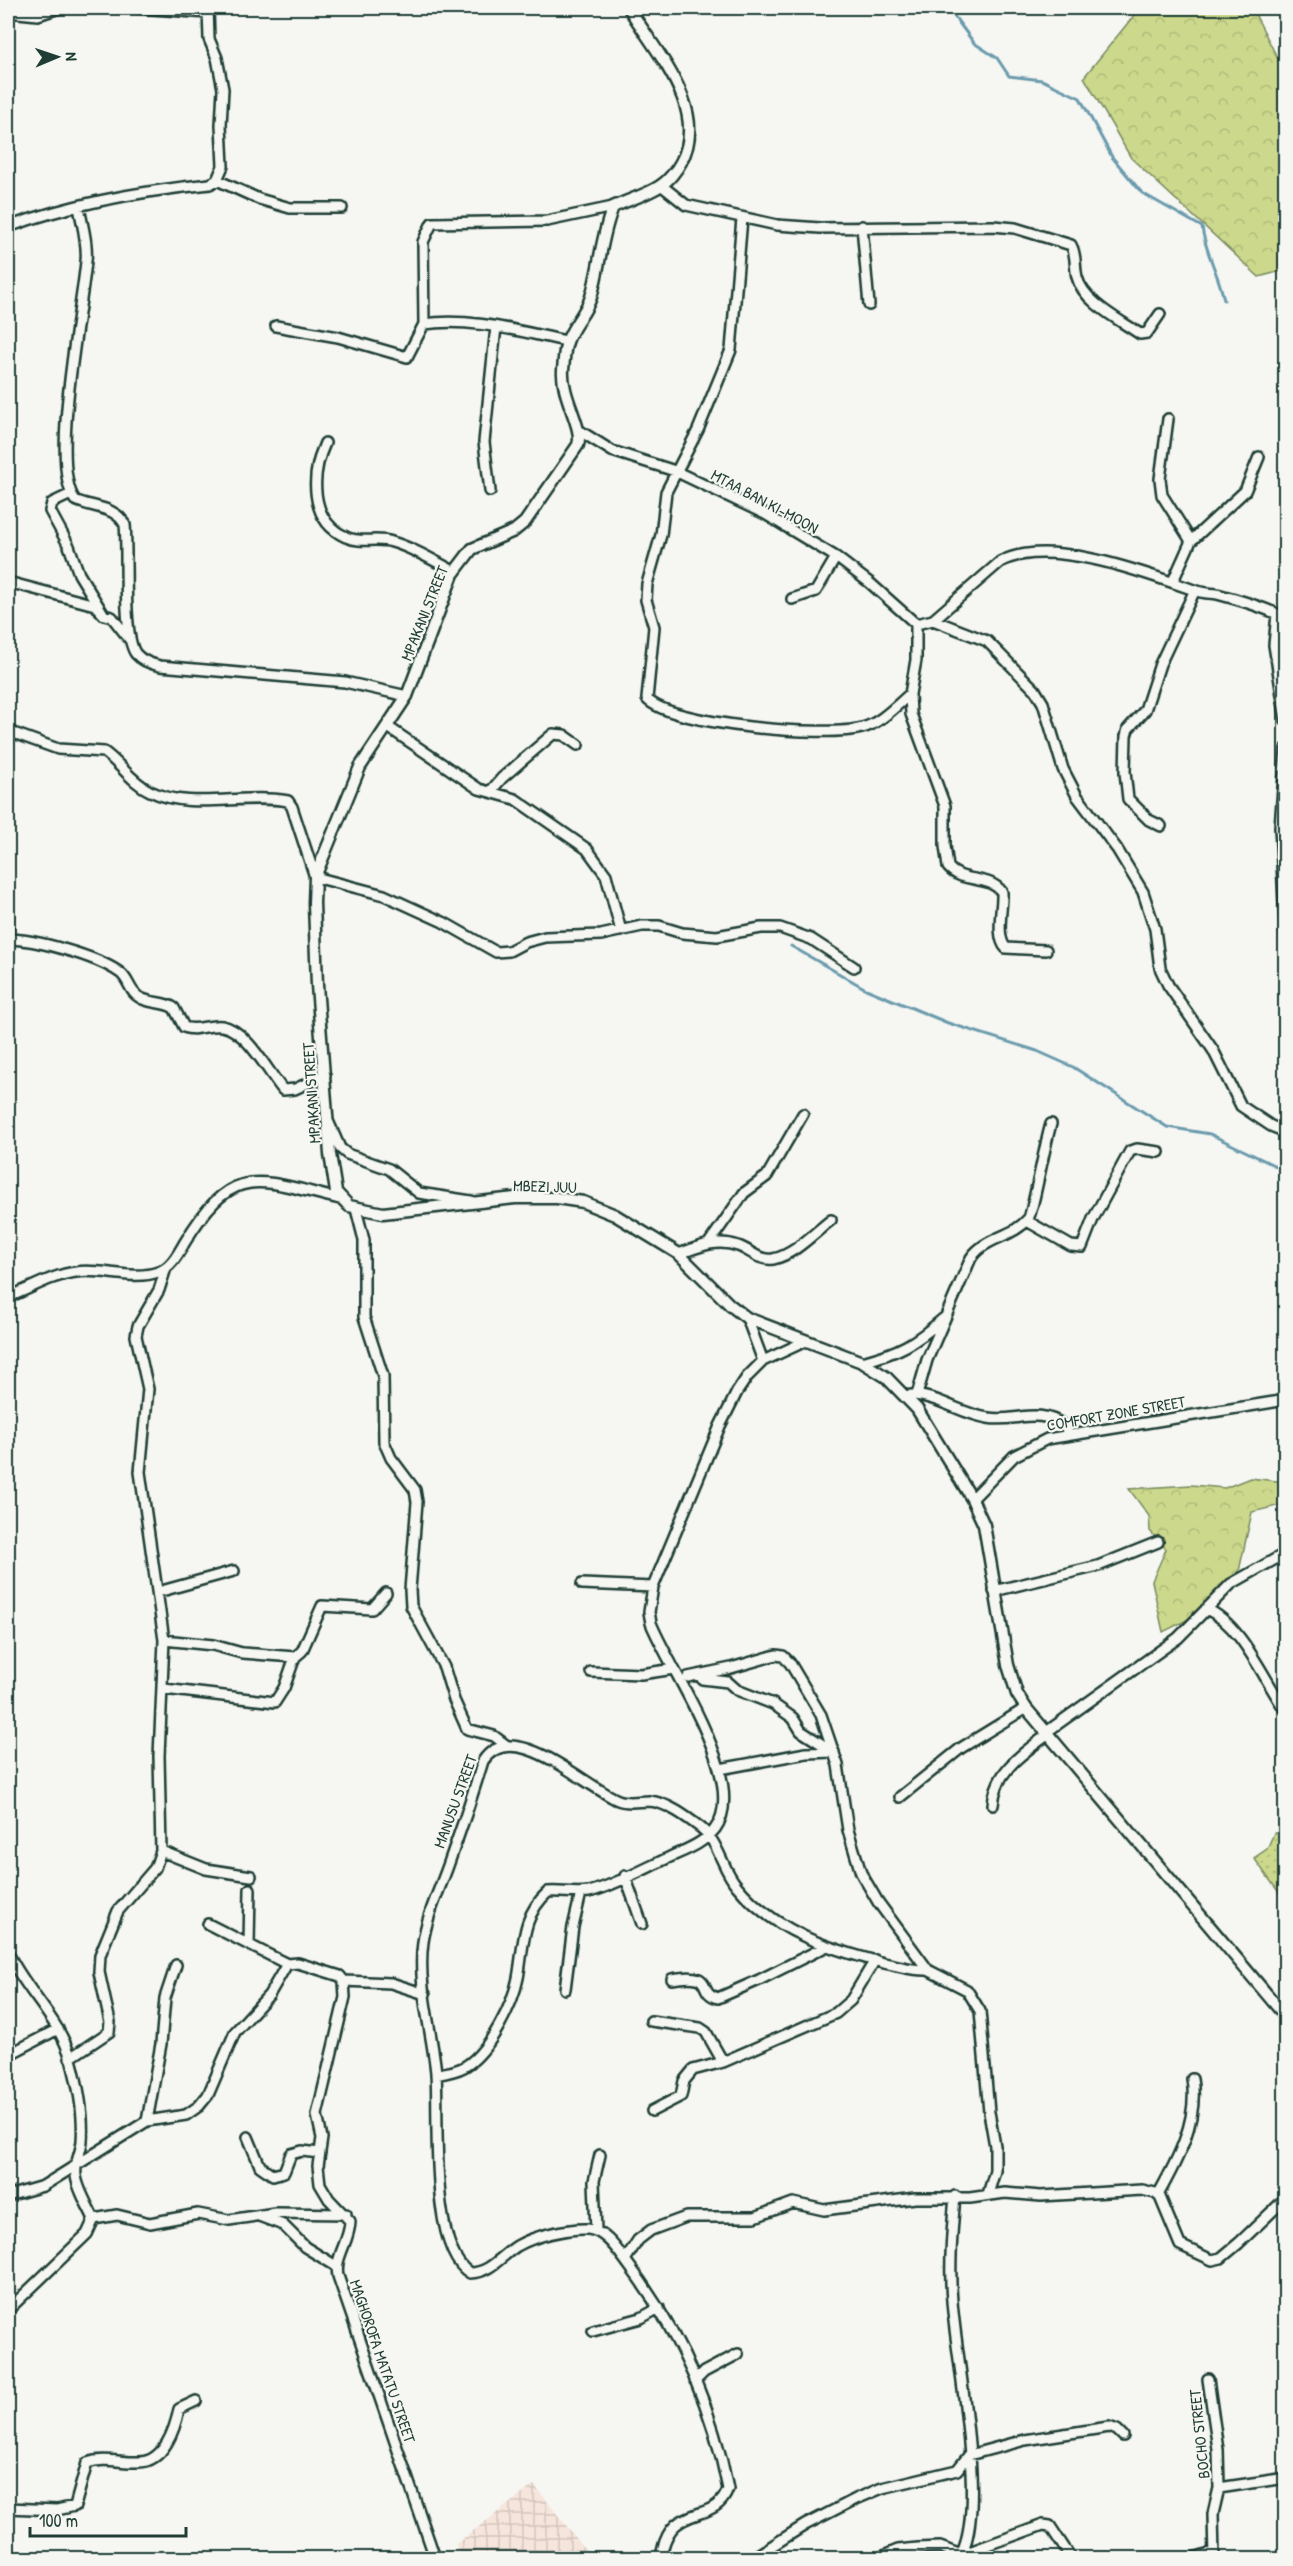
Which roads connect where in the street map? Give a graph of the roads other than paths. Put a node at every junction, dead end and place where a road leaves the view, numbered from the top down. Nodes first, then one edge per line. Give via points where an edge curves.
1 (59, 8) edge
2 (139, 8) edge
3 (629, 8) edge
4 (208, 10) edge
5 (8, 12) edge
6 (217, 180) junction
7 (661, 185) junction
8 (79, 207) junction
9 (613, 207) junction
10 (342, 208) dead end
11 (742, 218) junction
12 (862, 226) junction
13 (8, 227) edge
14 (869, 305) dead end
15 (1160, 314) dead end
16 (424, 324) junction
17 (276, 326) dead end
18 (496, 327) junction
19 (567, 341) junction
20 (1168, 419) dead end
21 (580, 431) junction
22 (326, 443) dead end
23 (1259, 456) dead end
24 (675, 471) junction
25 (490, 491) dead end
26 (71, 494) junction
27 (1191, 541) junction
28 (836, 557) junction
29 (455, 572) junction
30 (1173, 581) junction
31 (8, 582) edge
32 (1195, 590) junction
33 (792, 599) dead end
34 (104, 615) junction
35 (1281, 616) edge
36 (933, 620) junction
37 (917, 624) junction
38 (130, 640) junction
39 (910, 694) junction
40 (407, 696) junction
41 (1286, 720) edge
42 (388, 728) junction
43 (8, 731) edge
44 (578, 745) dead end
45 (1286, 749) edge
46 (490, 792) junction
47 (1161, 826) dead end
48 (315, 877) junction
49 (8, 904) edge
50 (8, 929) edge
51 (621, 931) junction
52 (8, 939) edge
53 (1286, 939) edge
54 (1046, 950) dead end
55 (854, 967) dead end
56 (325, 1075) junction
57 (803, 1113) dead end
58 (328, 1121) junction
59 (1051, 1124) dead end
60 (1286, 1132) edge
61 (1159, 1152) dead end
62 (340, 1199) junction
63 (481, 1203) junction
64 (356, 1209) junction
65 (831, 1220) dead end
66 (1027, 1221) junction
67 (709, 1243) junction
68 (679, 1254) junction
69 (166, 1268) junction
70 (8, 1297) edge
71 (948, 1315) junction
72 (747, 1318) junction
73 (804, 1341) junction
74 (763, 1361) junction
75 (862, 1362) junction
76 (903, 1395) junction
77 (917, 1395) junction
78 (1286, 1400) edge
79 (1068, 1434) junction
80 (972, 1499) junction
81 (1158, 1542) dead end
82 (1286, 1554) edge
83 (234, 1572) dead end
84 (582, 1584) dead end
85 (653, 1587) junction
86 (994, 1591) junction
87 (158, 1592) junction
88 (386, 1593) dead end
89 (1206, 1609) junction
90 (164, 1640) junction
91 (295, 1657) junction
92 (674, 1669) junction
93 (591, 1672) dead end
94 (688, 1677) junction
95 (682, 1688) junction
96 (164, 1689) junction
97 (1026, 1708) junction
98 (1286, 1711) edge
99 (1046, 1734) junction
100 (506, 1745) junction
101 (834, 1752) junction
102 (720, 1768) junction
103 (900, 1797) dead end
104 (993, 1805) dead end
105 (710, 1835) junction
106 (161, 1851) junction
107 (251, 1876) dead end
108 (625, 1876) junction
109 (250, 1889) dead end
110 (582, 1893) junction
111 (208, 1924) dead end
112 (642, 1924) dead end
113 (249, 1944) junction
114 (825, 1947) junction
115 (8, 1958) edge
116 (875, 1960) junction
117 (287, 1964) junction
118 (176, 1965) dead end
119 (928, 1970) junction
120 (672, 1978) dead end
121 (344, 1981) junction
122 (565, 1989) dead end
123 (425, 1994) junction
124 (1286, 2017) edge
125 (651, 2021) dead end
126 (57, 2029) junction
127 (8, 2055) edge
128 (70, 2058) junction
129 (723, 2062) junction
130 (436, 2074) junction
131 (1192, 2079) dead end
132 (652, 2110) dead end
133 (147, 2121) junction
134 (248, 2137) dead end
135 (320, 2154) junction
136 (600, 2155) dead end
137 (75, 2165) junction
138 (988, 2194) junction
139 (1158, 2195) junction
140 (8, 2196) edge
141 (955, 2196) junction
142 (1286, 2198) edge
143 (346, 2214) junction
144 (254, 2215) junction
145 (94, 2219) junction
146 (596, 2231) junction
147 (625, 2260) junction
148 (336, 2266) junction
149 (659, 2308) junction
150 (8, 2310) edge
151 (593, 2331) dead end
152 (738, 2354) dead end
153 (1208, 2379) dead end
154 (695, 2381) junction
155 (196, 2401) dead end
156 (1123, 2436) dead end
157 (969, 2455) junction
158 (1286, 2478) edge
159 (1219, 2488) junction
160 (8, 2508) edge
161 (1213, 2555) edge
162 (960, 2557) edge
163 (435, 2559) edge
164 (661, 2559) edge
165 (753, 2559) edge
166 (879, 2559) edge
167 (1071, 2559) edge
168 (1194, 2559) edge

1 - 5 street via 38,15
2 - 4 street
3 - 7 street via 679,90 689,114 689,147 679,167
4 - 6 street via 209,39 224,89 223,166
6 - 8 street
6 - 10 street via 290,208
7 - 9 street
7 - 11 street via 686,205
8 - 13 street
8 - 26 street via 87,258 66,438 66,477
9 - 16 street via 547,221 432,223 423,242
9 - 19 street via 591,297
11 - 12 street via 820,228
11 - 24 street via 731,350 698,430
12 - 14 street
12 - 15 street via 1015,228 1071,245 1077,278 1086,295 1140,334 1148,333
16 - 17 street via 406,357 338,337
16 - 18 street via 450,322
18 - 19 street
18 - 25 street via 484,442
19 - 21 street via 562,384
20 - 27 street via 1160,479 1162,495
21 - 24 street, MTAA BAN KI-MOON via 612,451
21 - 29 street, MPAKANI STREET via 578,445 525,522 514,531 472,549
22 - 29 street via 315,488 323,516 334,530 355,540 393,542
23 - 27 street via 1241,497
24 - 28 street, MTAA BAN KI-MOON via 765,514
24 - 39 street via 666,492 661,535 645,592 654,627 647,694 651,703 735,725 834,733 863,728
26 - 34 street via 52,503 50,511
26 - 38 street via 84,504 109,510 122,518 125,525
27 - 30 street
28 - 33 street via 816,591
28 - 37 street, MTAA BAN KI-MOON
29 - 40 street, MPAKANI STREET
30 - 32 street
30 - 36 street via 1059,552 1012,555
31 - 34 street via 95,605
32 - 35 street
32 - 47 street via 1160,664 1144,710 1128,729 1125,742 1128,799
34 - 38 street via 112,617
35 - 41 street via 1274,645
36 - 37 street
36 - 60 street via 987,641 1035,690 1043,703 1063,769 1077,796 1143,892 1155,929 1160,968 1168,985 1213,1050 1241,1106
37 - 39 street
38 - 40 street via 134,652 160,666 345,682
39 - 54 street via 911,714 945,806 948,867 959,875 996,884 1002,892 1002,945
40 - 42 street, MPAKANI STREET
42 - 46 street via 478,789
42 - 48 street, MPAKANI STREET via 360,767
43 - 48 street via 58,749 104,752 136,783 161,795 188,800 288,801
44 - 46 street via 558,733 549,736
45 - 53 street via 1280,805
46 - 51 street via 515,799 594,856 606,875
48 - 51 street via 384,895 495,952 509,951 545,937
48 - 56 street, MPAKANI STREET via 315,946
49 - 50 street
51 - 55 street via 651,925 698,936 717,936 780,928 811,939
52 - 56 street via 36,942 119,971 140,999 174,1008 184,1027 228,1028 260,1058 283,1090 295,1089
56 - 58 street, MPAKANI STREET
57 - 67 street via 767,1176 744,1193
58 - 62 street, MPAKANI STREET via 332,1171
58 - 63 street via 340,1148 347,1154 389,1169 413,1190
59 - 66 street via 1033,1210
61 - 66 street via 1130,1151 1082,1247 1071,1246
62 - 64 street
62 - 69 street via 266,1183 234,1186 202,1214
63 - 64 street, MBEZI JUU via 399,1213
63 - 68 street, MBEZI JUU via 530,1198 583,1202 615,1215
64 - 100 street via 364,1240 364,1317 383,1376 384,1442 391,1458 416,1490 411,1606 444,1667 467,1729 494,1736
65 - 67 street via 802,1244 771,1259 754,1256 738,1246
66 - 71 street via 980,1246 963,1272
67 - 68 street
68 - 72 street, MBEZI JUU
69 - 70 street via 150,1274 75,1272
69 - 87 street via 136,1336 148,1389 140,1473
71 - 75 street via 899,1352
71 - 77 street via 927,1360
72 - 73 street
72 - 74 street
73 - 74 street
73 - 75 street
74 - 85 street via 747,1377 720,1426
75 - 76 street via 886,1377
76 - 77 street
76 - 80 street via 917,1408
77 - 79 street via 991,1419 1019,1415 1048,1418 1065,1426
78 - 79 street, COMFORT ZONE STREET
79 - 80 street, COMFORT ZONE STREET via 1047,1439 1014,1456
80 - 86 street via 984,1525
81 - 86 street via 1098,1566
82 - 89 street via 1231,1584
83 - 87 street
84 - 85 street
85 - 92 street via 651,1623
86 - 97 street via 1012,1680
87 - 90 street
88 - 91 street via 372,1609 322,1606 302,1651
89 - 98 street via 1216,1613 1234,1631
89 - 99 street via 1155,1656
90 - 91 street
90 - 96 street
91 - 96 street via 275,1702
92 - 93 street via 641,1674
92 - 95 street
94 - 95 street
94 - 101 street via 728,1682 746,1695 765,1700 793,1718 801,1731
94 - 101 street via 783,1656 813,1700
95 - 102 street via 709,1736
96 - 106 street via 159,1756
97 - 99 street
97 - 103 street via 961,1748
99 - 104 street via 1008,1767 996,1785
99 - 124 street
100 - 105 street via 536,1752 622,1801 658,1803
100 - 123 street, MANUSU STREET via 489,1752 483,1761 432,1908 420,1963
101 - 102 street
101 - 119 street via 848,1830 861,1873
102 - 105 street via 723,1811
105 - 108 street via 695,1846
105 - 114 street via 736,1886 798,1935
106 - 107 street via 206,1869
106 - 128 street via 155,1868 118,1911 100,1955 99,1972 110,2022 108,2032
108 - 110 street
108 - 112 street
109 - 113 street
110 - 122 street
110 - 130 street via 548,1892 541,1898 528,1917 514,1994 494,2034 467,2066
111 - 113 street
113 - 117 street
114 - 116 street
114 - 120 street via 718,1998 711,1995 700,1977
115 - 126 street
116 - 119 street via 916,1971
116 - 129 street via 851,2000 836,2013
117 - 121 street via 335,1973
117 - 133 street via 269,1995 235,2032 204,2101 186,2115
118 - 133 street via 165,1998
119 - 138 street via 967,1990 980,2011 995,2146 995,2171
121 - 123 street via 391,1983
121 - 135 street via 345,1997 317,2115 322,2138
123 - 130 street, MANUSU STREET
125 - 129 street via 700,2028
126 - 127 street
126 - 128 street
128 - 137 street via 82,2138
129 - 132 street via 693,2070 684,2081 681,2096
130 - 146 street, MANUSU STREET via 440,2199 453,2252 463,2270 478,2273 516,2246 543,2237
131 - 139 street via 1194,2095 1187,2134
133 - 137 street
134 - 135 street via 260,2166 273,2175 284,2172 291,2154
135 - 143 street via 320,2184 329,2199
136 - 146 street via 594,2181
137 - 140 street via 43,2186
137 - 145 street via 76,2178
138 - 139 street via 1041,2196 1142,2190
138 - 141 street
139 - 142 street via 1180,2245 1209,2260 1221,2258
141 - 147 street via 887,2200 824,2210 794,2203 755,2217 686,2217 651,2230 638,2240
141 - 157 street via 952,2300
143 - 144 street
143 - 148 street, MAGHOROFA MATATU STREET via 350,2229
144 - 145 street via 229,2220 198,2214 150,2223 117,2215
144 - 148 street via 284,2225 305,2247
145 - 150 street via 87,2234
146 - 147 street
147 - 149 street
148 - 163 street, MAGHOROFA MATATU STREET
149 - 151 street via 641,2318
149 - 154 street via 681,2344
152 - 154 street
153 - 159 street, BOCHO STREET
154 - 164 street via 728,2489 716,2508 680,2520 665,2541
155 - 160 street via 179,2409 173,2433 152,2458 87,2463 75,2506 57,2510
156 - 157 street via 1109,2427 1025,2440
157 - 162 street via 974,2494 970,2527
157 - 165 street via 957,2469 882,2488 837,2508
158 - 159 street
159 - 161 street, BOCHO STREET via 1213,2514
161 - 168 street
162 - 166 street via 940,2547 898,2550
162 - 167 street via 1043,2525 1050,2526

